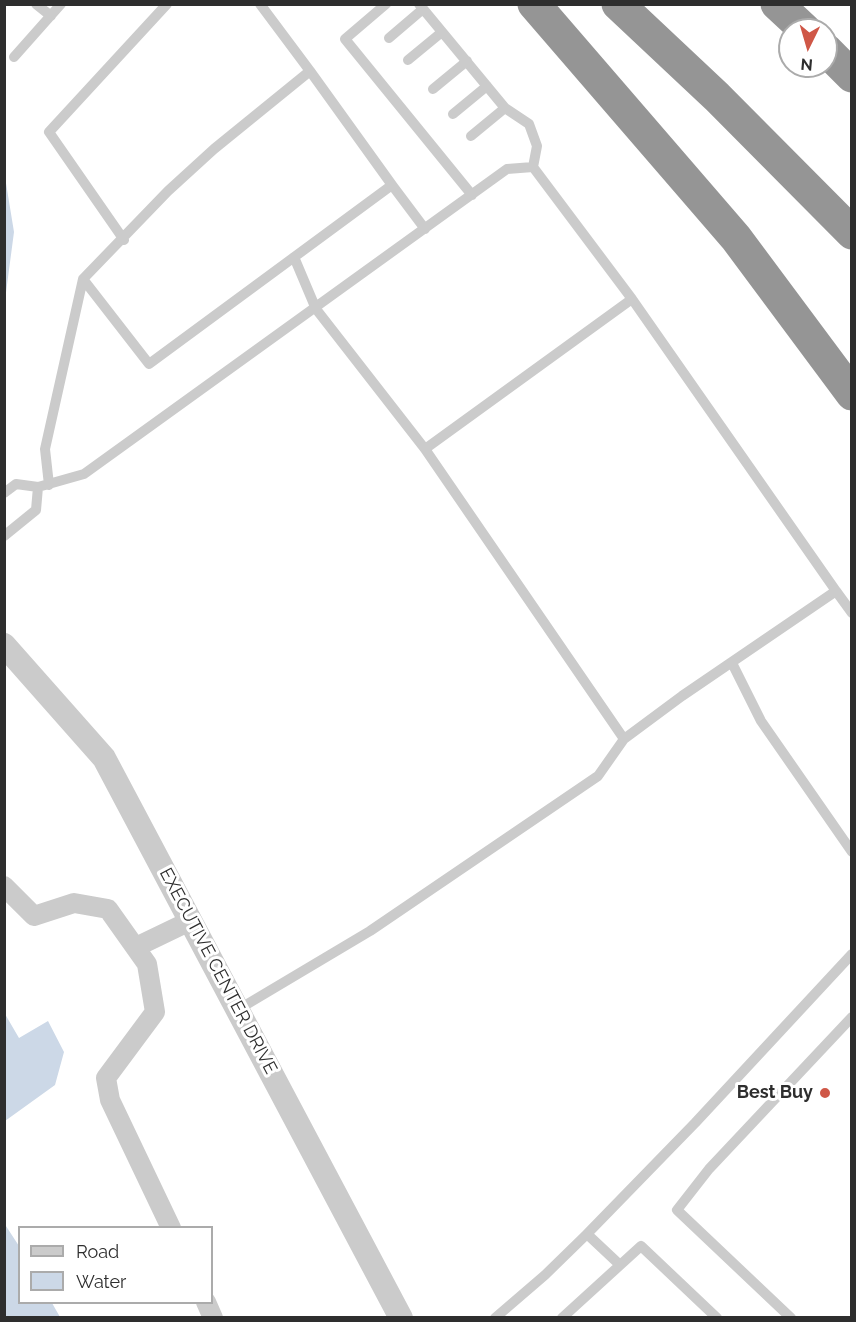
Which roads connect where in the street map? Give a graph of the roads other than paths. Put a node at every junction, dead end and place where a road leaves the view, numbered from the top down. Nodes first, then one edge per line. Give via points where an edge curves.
1 (36, 4) edge
2 (61, 4) edge
3 (167, 4) edge
4 (260, 4) edge
5 (386, 4) edge
6 (534, 4) edge
7 (618, 4) edge
8 (777, 4) edge
9 (421, 7) edge
10 (51, 16) junction
11 (792, 18) edge
12 (442, 32) junction
13 (389, 38) dead end
14 (14, 57) dead end
15 (408, 60) dead end
16 (466, 62) junction
17 (838, 62) edge
18 (310, 70) junction
19 (852, 76) edge
20 (487, 86) junction
21 (433, 89) dead end
22 (505, 108) junction
23 (453, 114) dead end
24 (471, 136) dead end
25 (453, 152) dead end
26 (443, 160) junction
27 (533, 166) junction
28 (392, 185) junction
29 (472, 195) junction
30 (425, 229) junction
31 (852, 233) edge
32 (124, 240) junction
33 (294, 257) junction
34 (83, 279) junction
35 (632, 299) junction
36 (316, 309) junction
37 (852, 394) edge
38 (425, 449) junction
39 (44, 486) junction
40 (4, 493) edge
41 (4, 536) edge
42 (836, 591) junction
43 (852, 613) edge
44 (4, 645) edge
45 (732, 663) junction
46 (624, 739) junction
47 (852, 852) edge
48 (4, 886) edge
49 (190, 921) junction
50 (136, 947) junction
51 (852, 954) edge
52 (239, 1009) junction
53 (852, 1017) edge
54 (171, 1226) edge
55 (587, 1234) junction
56 (620, 1265) junction
57 (401, 1317) edge
58 (495, 1317) edge
59 (562, 1317) edge
60 (717, 1317) edge
61 (791, 1317) edge

1 - 10 lane
2 - 10 lane
3 - 32 lane via 49,132
4 - 18 lane
5 - 26 lane via 345,39 367,57 430,134
6 - 37 highway via 736,237
7 - 31 highway
8 - 11 highway
9 - 12 lane
9 - 13 lane
10 - 14 lane
12 - 15 lane
12 - 16 lane
16 - 20 lane
16 - 21 lane
17 - 19 highway
18 - 28 lane
18 - 32 lane via 214,148
20 - 22 lane
20 - 23 lane
22 - 24 lane
22 - 27 lane via 529,124 537,146
25 - 26 lane
26 - 29 lane
27 - 29 lane via 507,169
27 - 35 lane
28 - 30 lane
28 - 33 lane
29 - 30 lane
30 - 36 lane
32 - 34 lane
33 - 34 lane via 149,364
33 - 36 lane
34 - 39 lane via 45,449
35 - 38 lane
35 - 42 lane
36 - 38 lane
36 - 39 lane via 84,474
38 - 46 lane
39 - 40 lane via 16,484
39 - 41 lane via 36,510
42 - 43 lane
42 - 45 lane
44 - 49 street, EXECUTIVE CENTER DRIVE via 104,758
45 - 46 lane
45 - 47 lane via 761,721
46 - 52 lane via 598,776 370,931
48 - 50 street via 34,916 75,903 108,909
49 - 50 street
49 - 52 street, EXECUTIVE CENTER DRIVE
50 - 54 street via 147,964 155,1012 106,1078 110,1100
51 - 55 lane
52 - 57 street, EXECUTIVE CENTER DRIVE
53 - 61 lane via 709,1169 677,1210
55 - 56 lane
55 - 58 lane
56 - 59 lane
56 - 60 lane via 641,1246

